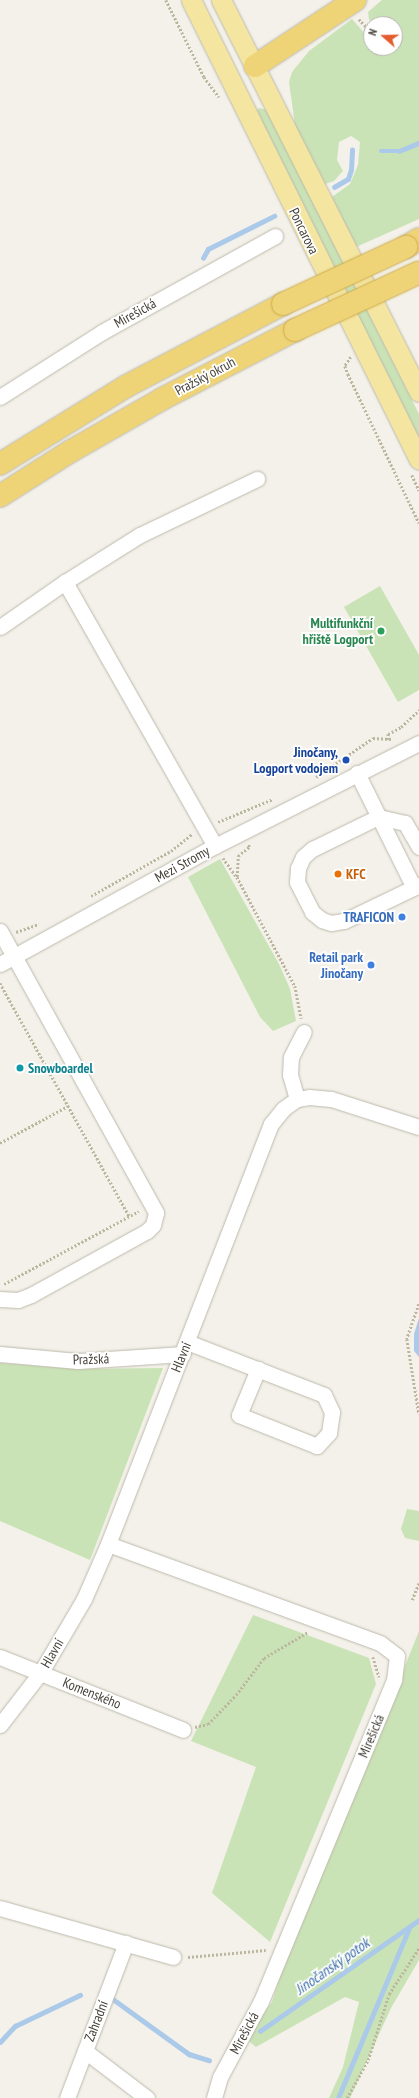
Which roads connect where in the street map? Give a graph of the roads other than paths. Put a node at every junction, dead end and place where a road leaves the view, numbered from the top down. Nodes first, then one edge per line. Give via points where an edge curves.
1 (191, 0) edge
2 (221, 0) edge
3 (351, 1) edge
4 (255, 66) junction
5 (231, 82) junction
6 (275, 236) dead end
7 (415, 242) edge
8 (418, 272) edge
9 (419, 392) edge
10 (0, 397) edge
11 (56, 428) junction
12 (71, 451) junction
13 (419, 460) edge
14 (0, 464) edge
15 (257, 479) dead end
16 (0, 496) edge
17 (65, 582) junction
18 (0, 627) edge
19 (419, 743) edge
20 (361, 771) junction
21 (378, 817) junction
22 (215, 846) junction
23 (419, 847) edge
24 (416, 886) edge
25 (0, 931) edge
26 (7, 961) edge
27 (304, 1032) road end
28 (297, 1099) junction
29 (419, 1127) edge
30 (0, 1299) edge
31 (185, 1348) junction
32 (0, 1354) edge
33 (258, 1369) junction
34 (108, 1544) junction
35 (0, 1657) edge
36 (41, 1672) junction
37 (0, 1725) edge
38 (183, 1730) road end
39 (0, 1908) edge
40 (126, 1944) junction
41 (173, 1957) road end
42 (85, 2051) junction
43 (67, 2098) edge
44 (147, 2098) edge
45 (214, 2098) edge

1 - 5 main road, Poncarova
2 - 4 main road
3 - 4 highway
4 - 5 main road
4 - 9 main road
5 - 13 main road, Poncarova
6 - 10 street, Mirešická via 102,332
7 - 11 highway, Pražský okruh, bridge via 283,304 163,366
8 - 12 highway, Pražský okruh, bridge via 198,379
11 - 12 street
11 - 14 highway, Pražský okruh
12 - 16 highway, Pražský okruh
15 - 17 street via 140,535
17 - 18 street
17 - 22 street
19 - 20 street, Mezi Stromy
20 - 21 street
20 - 22 street, Mezi Stromy
21 - 23 street via 405,823
21 - 24 street
21 - 24 street via 312,849 304,857 298,868 297,882 312,912 322,920 344,921
22 - 26 street, Mezi Stromy
25 - 26 street
26 - 30 street via 152,1204 156,1218 153,1226 147,1231 24,1299
27 - 28 street via 291,1056 290,1075
28 - 29 street via 331,1099
28 - 31 street, Hlavní via 283,1109 271,1124
31 - 32 street, Pražská via 78,1361
31 - 33 street
31 - 34 street, Hlavní
33 - 33 street via 239,1415 317,1446 329,1433 332,1412 324,1395
34 - 36 street, Hlavní via 84,1599
34 - 45 street, Mirešická via 320,1628 380,1643 397,1656 395,1674 261,2001 220,2077
35 - 36 street, Komenského
36 - 37 street, Hlavní
36 - 38 street, Komenského
39 - 40 street
40 - 41 street
40 - 42 street, Zahradní
42 - 43 street, Zahradní
42 - 44 street

